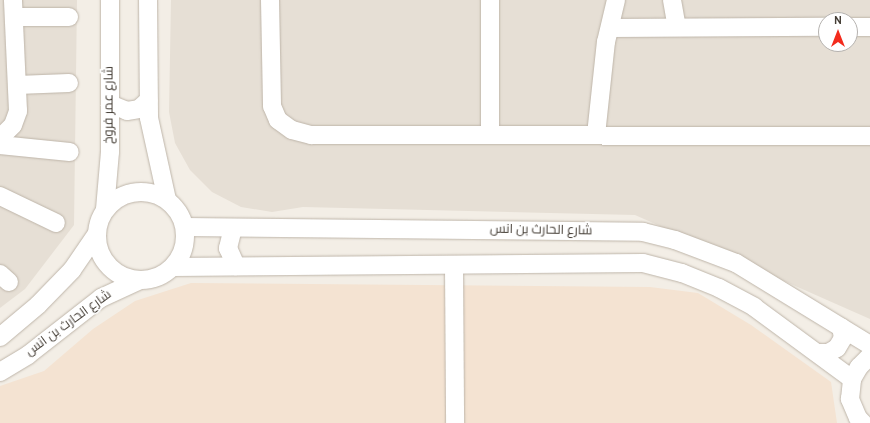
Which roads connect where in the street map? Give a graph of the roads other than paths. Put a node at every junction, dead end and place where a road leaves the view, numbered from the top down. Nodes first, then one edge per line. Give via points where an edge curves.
1 (110, 0) edge
2 (148, 0) edge
3 (270, 0) edge
4 (490, 0) edge
5 (616, 0) edge
6 (672, 0) edge
7 (14, 8) edge
8 (70, 17) dead end
9 (677, 27) junction
10 (818, 27) edge
11 (858, 27) edge
12 (870, 27) edge
13 (610, 28) junction
14 (69, 83) dead end
15 (17, 85) junction
16 (149, 100) junction
17 (110, 104) junction
18 (490, 135) junction
19 (596, 135) junction
20 (870, 136) edge
21 (0, 138) edge
22 (0, 145) edge
23 (70, 152) dead end
24 (0, 196) edge
25 (168, 200) junction
26 (105, 209) junction
27 (56, 223) dead end
28 (184, 227) junction
29 (233, 228) junction
30 (96, 235) junction
31 (454, 265) junction
32 (173, 266) junction
33 (236, 266) junction
34 (140, 280) junction
35 (841, 327) junction
36 (0, 337) edge
37 (870, 345) edge
38 (818, 353) junction
39 (870, 356) edge
40 (0, 372) edge
41 (852, 379) junction
42 (860, 421) edge
43 (455, 423) edge

1 - 17 street, شارع عمر فروخ
2 - 16 street
3 - 18 street via 272,106 278,120 292,130 311,135
4 - 18 street
5 - 13 street
6 - 9 street
7 - 8 street
7 - 15 street
9 - 10 street
9 - 13 street
11 - 12 street
13 - 19 street via 606,42
14 - 15 street
15 - 21 street via 18,111 13,125
16 - 17 street via 139,109 127,111
16 - 25 street via 153,143
17 - 26 street, شارع عمر فروخ via 110,152
18 - 19 street
19 - 20 street
22 - 23 street
24 - 27 street
25 - 26 street via 141,191 127,193
25 - 28 street
26 - 30 street via 98,222
28 - 29 street, شارع الحارث بن انس
28 - 32 street via 183,248
29 - 33 street via 228,248
29 - 35 street, شارع الحارث بن انس via 643,232 675,240 736,263
30 - 34 street via 98,249 104,262 126,278
30 - 36 street via 72,270 34,309
31 - 33 street
31 - 38 street via 643,263 682,273 719,288 754,307
31 - 43 street
32 - 33 street
32 - 34 street via 158,276
34 - 40 street, شارع الحارث بن انس via 101,298 28,355
35 - 37 street, شارع الحارث بن انس
35 - 38 street via 843,338 838,348 828,354
38 - 41 street
39 - 41 street
41 - 42 street via 850,399

